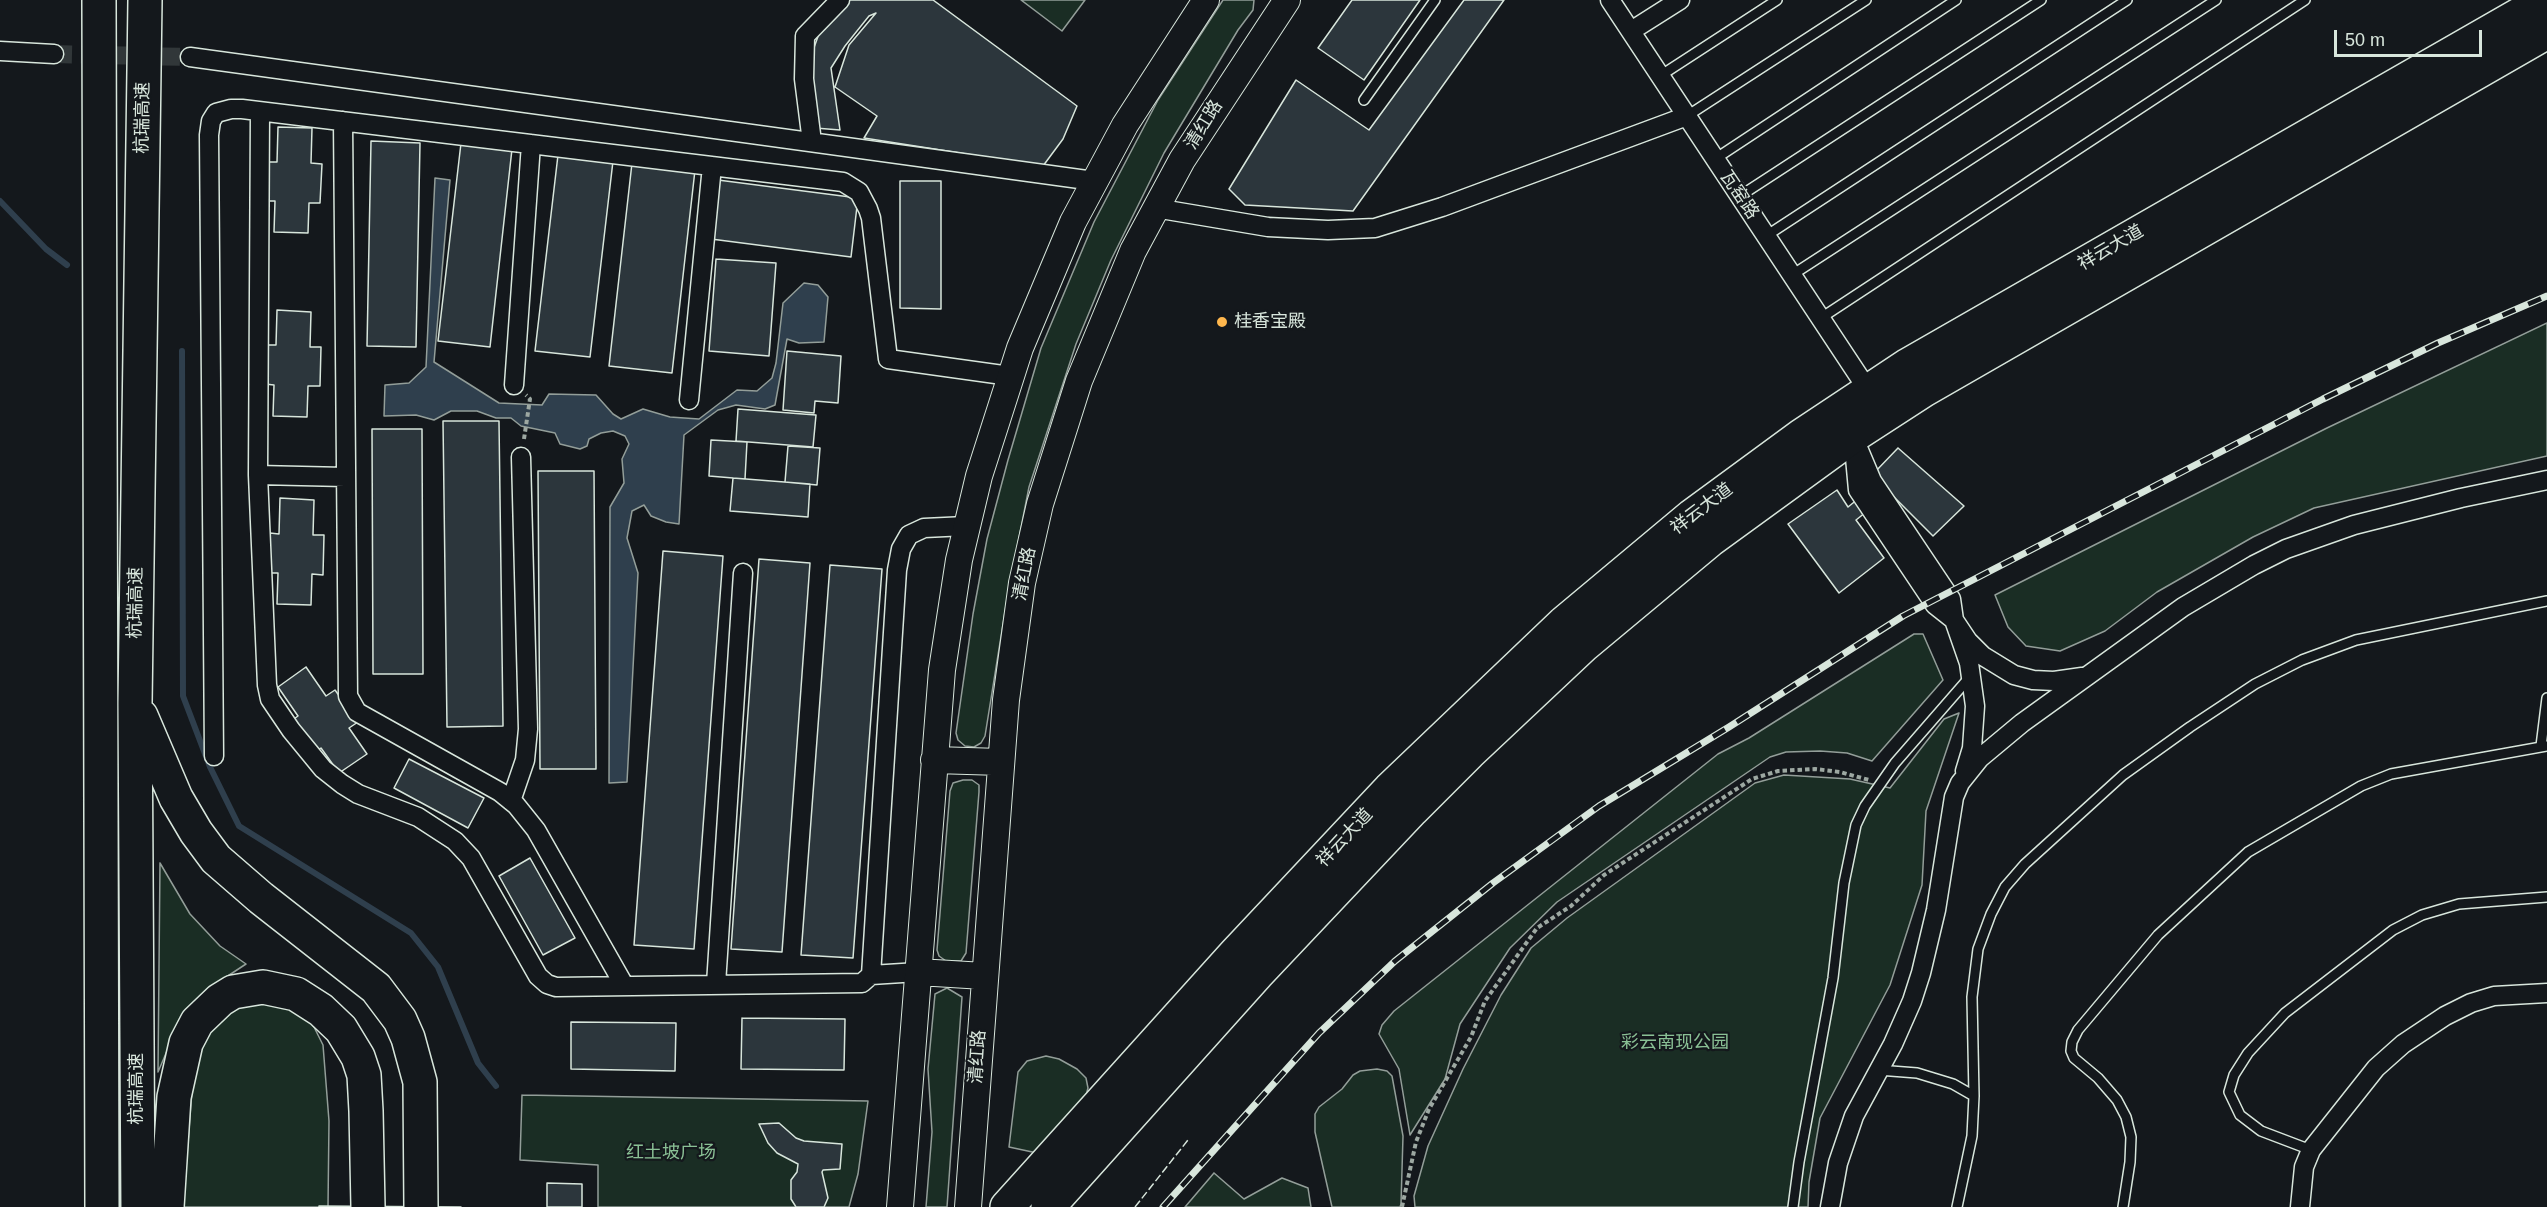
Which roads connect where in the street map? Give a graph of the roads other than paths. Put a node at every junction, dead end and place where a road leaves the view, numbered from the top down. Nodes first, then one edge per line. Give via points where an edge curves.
1 (99, 0) edge
2 (145, 0) edge
3 (840, 0) edge
4 (1206, 0) edge
5 (1287, 0) edge
6 (1435, 0) edge
7 (1610, 0) edge
8 (1680, 0) edge
9 (1777, 0) edge
10 (1866, 0) edge
11 (1956, 0) edge
12 (2041, 0) edge
13 (2127, 0) edge
14 (2216, 0) edge
15 (2305, 0) edge
16 (2545, 0) edge
17 (1630, 31) junction
18 (2547, 32) edge
19 (0, 51) edge
20 (54, 54) tunnel mouth
21 (190, 57) tunnel mouth
22 (1660, 76) junction
23 (1364, 100) dead end
24 (260, 112) junction
25 (1687, 116) junction
26 (343, 122) junction
27 (812, 142) junction
28 (531, 144) junction
29 (1715, 159) junction
30 (712, 166) junction
31 (1094, 181) junction
32 (1740, 196) junction
33 (1155, 208) junction
34 (1766, 236) junction
35 (1792, 275) junction
36 (1821, 318) junction
37 (1010, 375) junction
38 (514, 385) dead end
39 (1868, 390) junction
40 (689, 400) dead end
41 (1853, 436) junction
42 (521, 457) dead end
43 (258, 475) junction
44 (345, 477) junction
45 (2547, 480) edge
46 (966, 526) junction
47 (743, 573) dead end
48 (2547, 600) edge
49 (1954, 620) junction
50 (1972, 675) junction
51 (2087, 675) junction
52 (2547, 698) edge
53 (135, 703) junction
54 (2544, 746) edge
55 (213, 756) dead end
56 (934, 760) junction
57 (1001, 762) junction
58 (1960, 783) junction
59 (511, 801) junction
60 (2547, 897) edge
61 (918, 972) junction
62 (871, 975) junction
63 (984, 976) junction
64 (716, 984) junction
65 (624, 985) junction
66 (2547, 993) edge
67 (1878, 1070) junction
68 (1974, 1096) junction
69 (2311, 1150) junction
70 (899, 1200) edge
71 (102, 1207) edge
72 (138, 1207) edge
73 (166, 1207) edge
74 (368, 1207) edge
75 (421, 1207) edge
76 (968, 1207) edge
77 (1007, 1207) edge
78 (1048, 1207) edge
79 (1793, 1207) edge
80 (1830, 1207) edge
81 (1958, 1207) edge
82 (2123, 1207) edge
83 (2300, 1207) edge

1 - 71 highway, 杭瑞高速
2 - 53 highway, 杭瑞高速
3 - 27 street via 805,36 804,79
4 - 31 main road via 1154,78
5 - 33 main road, 清红路 via 1216,106
6 - 23 lane
7 - 17 street, 瓦窑路
8 - 17 street
9 - 22 lane
10 - 25 lane
11 - 29 lane
12 - 32 lane
13 - 34 lane
14 - 35 lane
15 - 36 lane
16 - 39 highway, 祥云大道
17 - 22 street, 瓦窑路
18 - 41 highway, 祥云大道 via 1924,390
19 - 20 street
21 - 27 street
22 - 25 street, 瓦窑路
24 - 26 street
24 - 43 street
24 - 55 street via 231,109 216,113 209,135
25 - 29 street, 瓦窑路
25 - 33 street via 1375,228 1278,227
26 - 28 street
26 - 44 street
27 - 31 street
28 - 30 street
28 - 38 street
29 - 32 street, 瓦窑路
30 - 37 street via 852,186 871,218 888,360
30 - 40 street
31 - 37 main road via 1050,273
32 - 34 street, 瓦窑路
33 - 57 main road, 清红路 via 1094,340 1046,484 1016,620
34 - 35 street, 瓦窑路
35 - 36 street, 瓦窑路
36 - 39 street, 瓦窑路
37 - 46 main road
39 - 41 highway
39 - 77 highway, 祥云大道 via 1749,473 1640,557 1449,731 1235,954
41 - 49 street via 1872,481 1950,599
41 - 78 highway, 祥云大道 via 1659,580 1469,753 1257,975
42 - 59 street via 528,729 525,760
43 - 44 street
43 - 65 street via 267,686 270,699 291,730 323,769 342,784 418,817 455,841 471,858 538,976 547,984
44 - 59 street via 346,675 352,705 357,712
45 - 51 street via 2354,525 2286,549 2192,601
46 - 56 main road via 950,612
46 - 62 street via 924,528 909,535 901,549
47 - 64 street
48 - 68 lane via 2356,640 2302,660 2208,714 2123,776 2025,864 2005,887 1991,914 1978,949 1972,997
49 - 50 street
49 - 51 street via 1983,656 2014,675 2055,681
50 - 58 street via 1975,727
50 - 79 lane via 1881,783 1856,825
51 - 58 street via 1994,745
52 - 54 lane
53 - 72 highway, 杭瑞高速
53 - 75 highway via 176,798 216,859 376,988 400,1020 420,1082
54 - 82 lane via 2391,774 2361,786 2248,852 2158,934 2078,1030 2071,1051 2117,1100 2126,1117 2131,1137
56 - 57 main road
56 - 61 main road
57 - 63 main road, 清红路
58 - 67 street via 1949,819 1936,910 1921,973 1903,1024
59 - 65 street via 536,830
60 - 69 lane via 2459,904 2422,915 2393,930 2285,1013 2248,1053 2229,1092 2240,1115 2261,1131
61 - 62 street
61 - 63 main road
61 - 70 main road
62 - 64 street via 862,983
63 - 76 main road, 清红路
64 - 65 street
66 - 69 street via 2494,996 2445,1016 2376,1068
67 - 68 lane via 1917,1073 1953,1084
67 - 80 street via 1846,1135
68 - 81 lane via 1972,1136
69 - 83 street via 2304,1167
73 - 74 highway via 174,1096 186,1043 197,1022 220,1000 233,992 263,987 296,994 321,1010 341,1029 358,1057 364,1075

